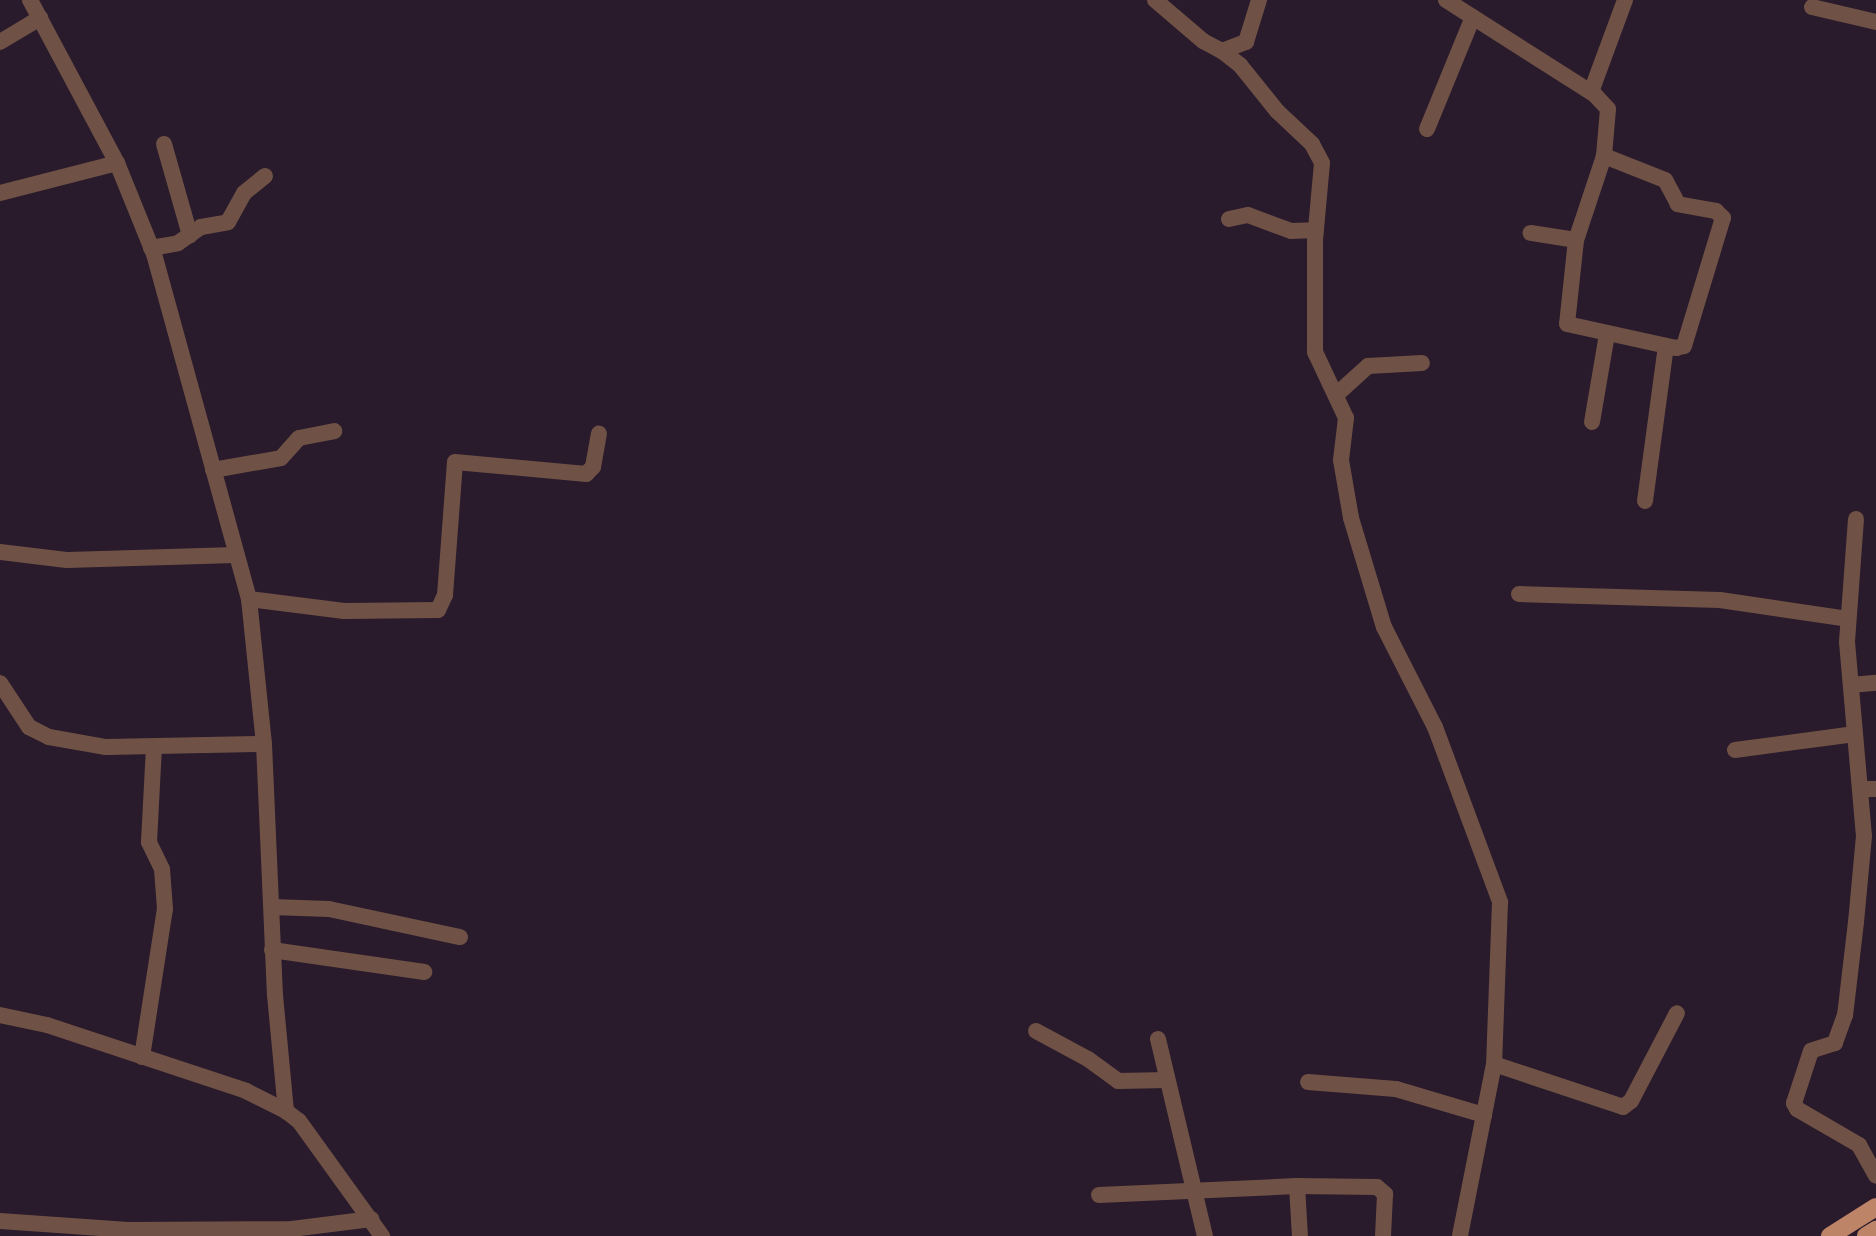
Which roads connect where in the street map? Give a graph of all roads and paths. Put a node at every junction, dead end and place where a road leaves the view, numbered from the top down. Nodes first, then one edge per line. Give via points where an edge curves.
1 (30, 0) edge
2 (1155, 0) edge
3 (1259, 0) edge
4 (1446, 0) edge
5 (1625, 0) edge
6 (1812, 7) dead end
7 (1473, 17) junction
8 (40, 18) junction
9 (1876, 22) edge
10 (0, 42) edge
11 (1222, 51) junction
12 (1591, 92) junction
13 (1427, 129) dead end
14 (164, 144) dead end
15 (1604, 156) junction
16 (117, 163) junction
17 (265, 176) dead end
18 (0, 194) edge
19 (1229, 219) dead end
20 (1316, 230) junction
21 (1531, 233) dead end
22 (190, 235) junction
23 (1576, 240) junction
24 (151, 248) junction
25 (1607, 334) junction
26 (1666, 346) junction
27 (1422, 363) dead end
28 (1336, 395) junction
29 (1592, 422) dead end
30 (334, 431) dead end
31 (599, 434) dead end
32 (213, 470) junction
33 (1645, 501) dead end
34 (1856, 519) dead end
35 (0, 552) edge
36 (236, 555) junction
37 (1518, 594) dead end
38 (249, 599) junction
39 (1848, 619) junction
40 (0, 683) edge
41 (1876, 683) edge
42 (1851, 685) junction
43 (1855, 734) junction
44 (264, 744) junction
45 (154, 748) junction
46 (1735, 750) dead end
47 (1868, 789) edge
48 (272, 907) junction
49 (460, 937) dead end
50 (272, 950) junction
51 (424, 972) dead end
52 (1677, 1013) dead end
53 (0, 1015) edge
54 (1036, 1031) dead end
55 (1158, 1039) dead end
56 (142, 1057) junction
57 (1494, 1064) junction
58 (1167, 1080) junction
59 (1308, 1082) dead end
60 (286, 1112) junction
61 (1484, 1115) junction
62 (1876, 1176) edge
63 (1297, 1186) junction
64 (1191, 1189) junction
65 (1099, 1195) dead end
66 (1876, 1207) edge
67 (371, 1219) junction
68 (0, 1221) edge
69 (1876, 1230) edge
70 (123, 1233) edge
71 (382, 1236) edge
72 (1205, 1236) edge
73 (1300, 1236) edge
74 (1383, 1236) edge
75 (1460, 1236) edge
76 (1830, 1236) edge
77 (1866, 1236) edge

1 - 8 street
2 - 11 street via 1203,41
3 - 11 street via 1246,42
4 - 7 street
5 - 12 street
6 - 9 street
7 - 12 street
7 - 13 street
8 - 10 street
8 - 16 street
11 - 20 street via 1240,65 1319,155 1322,174
12 - 15 street via 1605,103 1610,116
14 - 22 street
15 - 23 street
15 - 26 street via 1665,180 1677,204 1716,211 1724,218 1684,346
16 - 18 street
16 - 24 street
17 - 22 street via 244,193 231,220 201,226
19 - 20 street via 1248,215 1291,231
20 - 28 street via 1315,352
21 - 23 street
22 - 24 street via 174,245
23 - 25 street via 1565,321 1571,327
24 - 32 street
25 - 26 street
25 - 29 street
26 - 33 street
27 - 28 street via 1368,366
28 - 57 street via 1346,418 1341,460 1347,499 1384,627 1435,727 1500,902
30 - 32 street via 299,438 281,458
31 - 38 street via 590,473 455,462 445,595 438,610 344,611
32 - 36 street
34 - 39 street
35 - 36 street via 67,560
36 - 38 street
37 - 39 street via 1720,600
38 - 44 street
39 - 42 street
40 - 45 street via 33,731 73,742
41 - 42 street
42 - 43 street
43 - 46 street
43 - 47 street
44 - 45 street
44 - 48 street
45 - 56 street via 149,842 162,869 165,909
47 - 62 street via 1845,1016 1835,1042 1811,1051 1794,1103 1797,1109 1859,1145
48 - 49 street via 329,909
48 - 50 street
50 - 51 street
50 - 60 street
52 - 57 street via 1631,1101 1623,1107
53 - 56 street via 47,1025
54 - 58 street via 1088,1059 1118,1081
55 - 58 street
56 - 60 street via 246,1091
57 - 61 street
58 - 64 street
59 - 61 street via 1396,1089
60 - 67 street via 299,1121
61 - 75 street
63 - 64 street
63 - 73 street
63 - 74 street via 1382,1188
64 - 65 street
64 - 72 street
66 - 76 main road
67 - 70 street via 292,1229
67 - 71 street
68 - 70 street
69 - 77 main road

